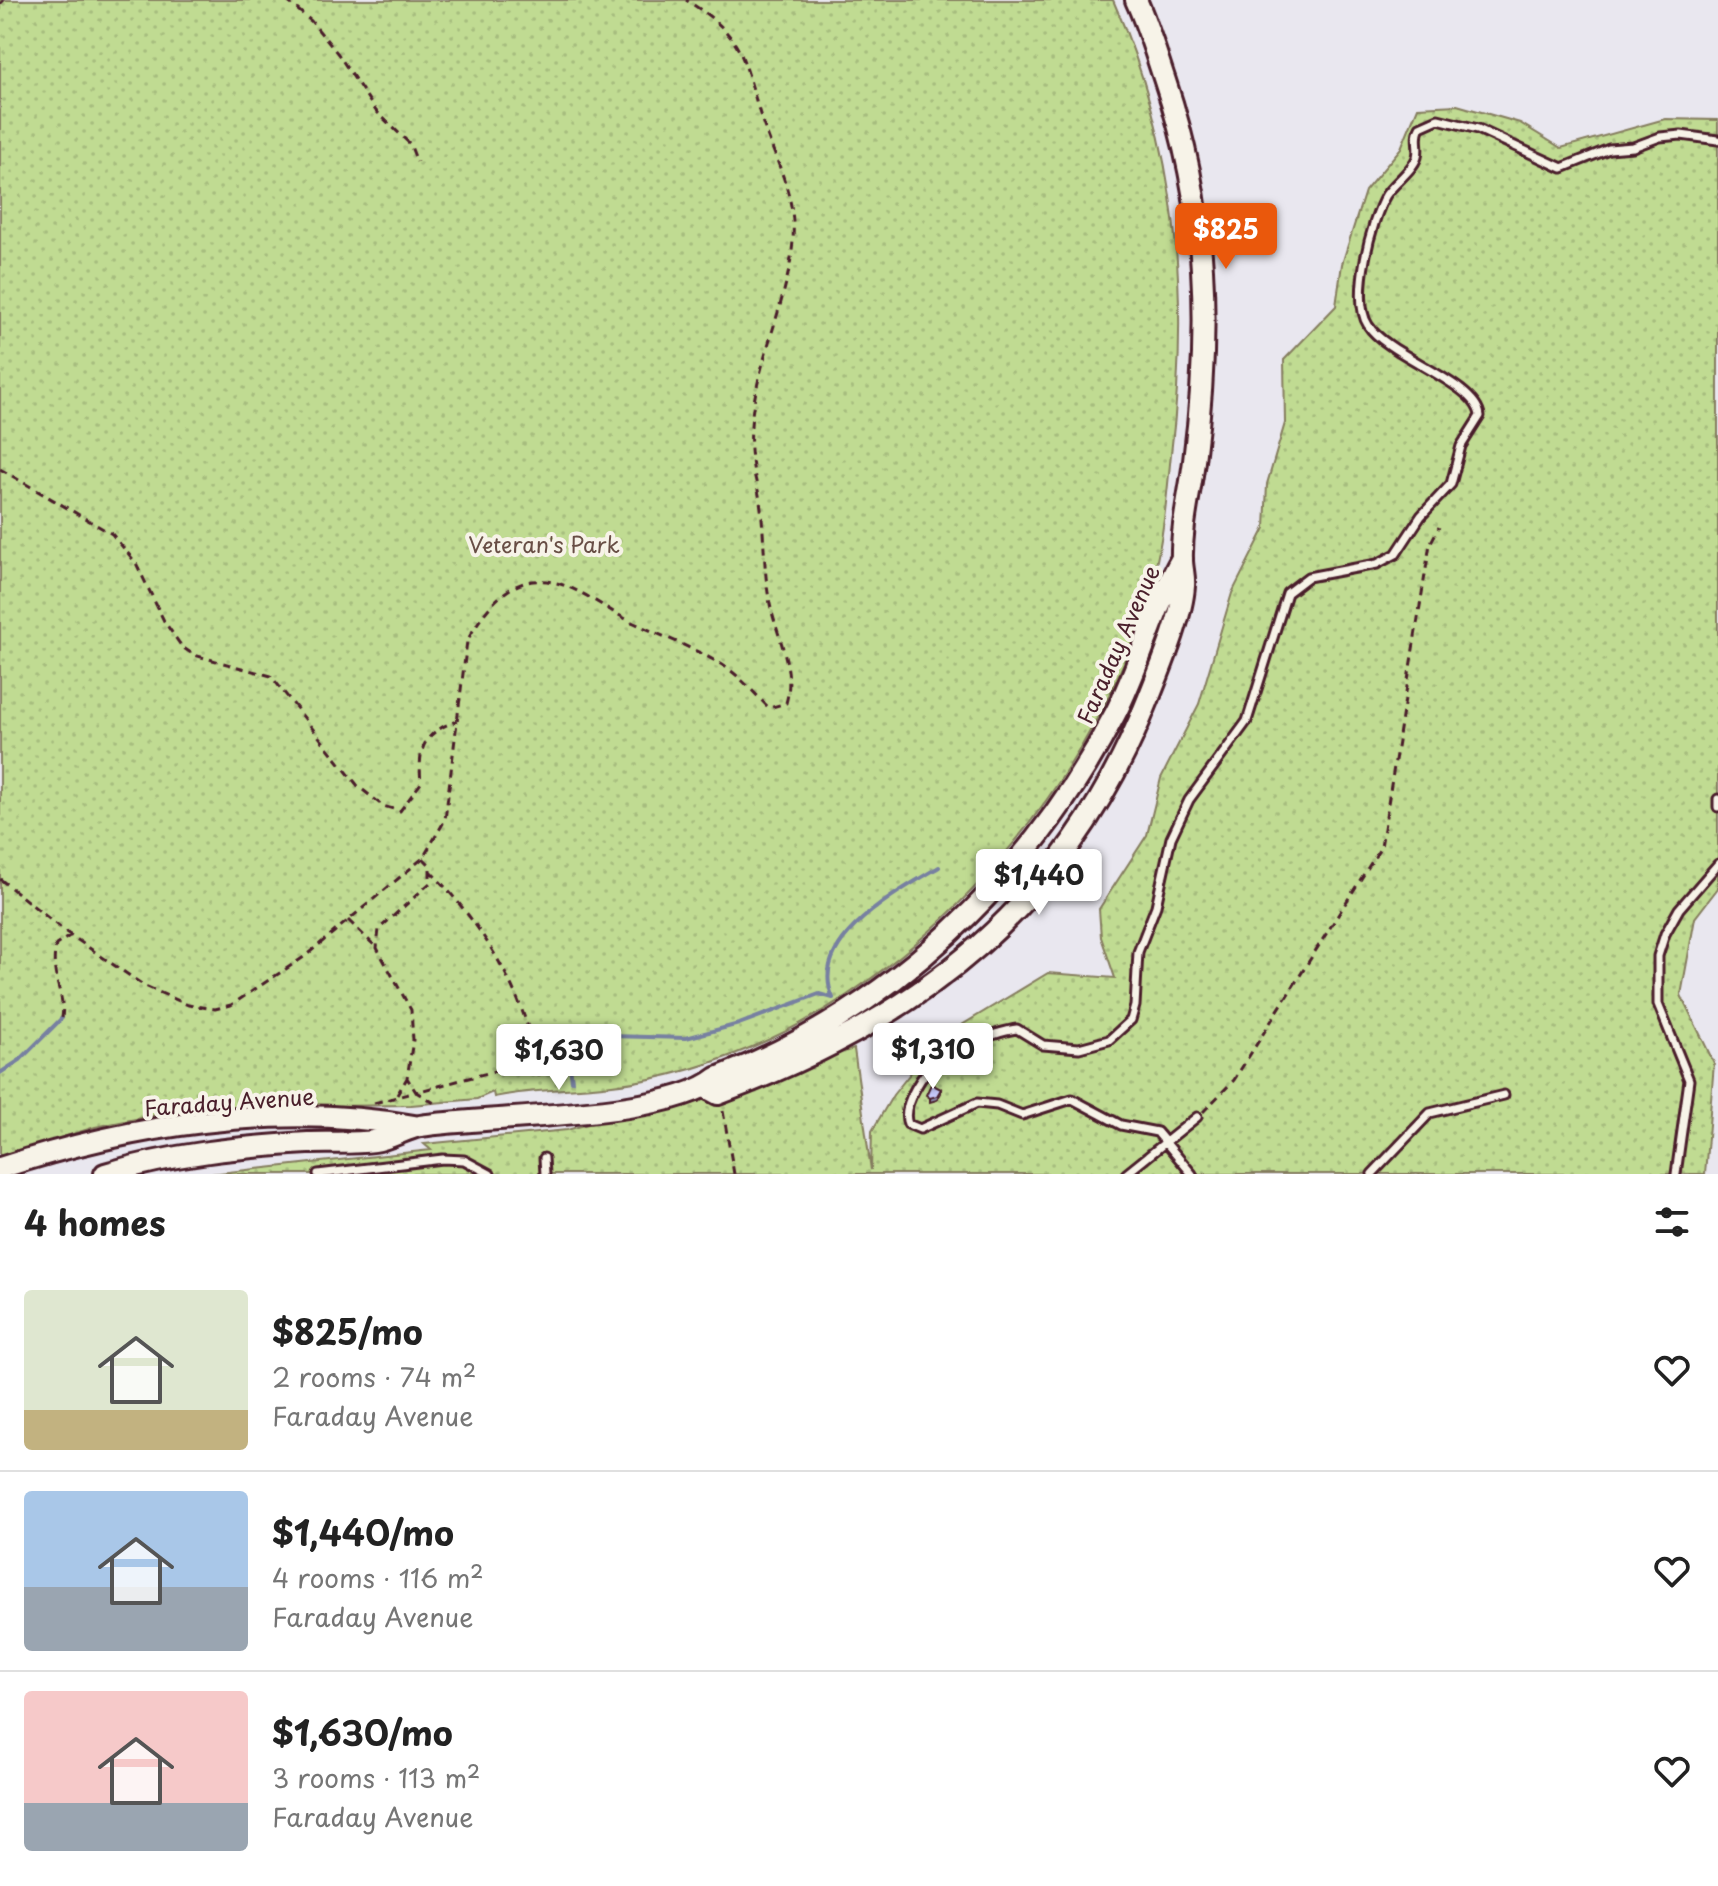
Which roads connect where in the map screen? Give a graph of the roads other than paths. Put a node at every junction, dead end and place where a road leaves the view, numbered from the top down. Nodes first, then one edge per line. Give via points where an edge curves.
1 (1136, 0) edge
2 (1718, 140) edge
3 (1182, 558) junction
4 (1718, 799) edge
5 (1718, 807) edge
6 (1718, 864) edge
7 (711, 1090) junction
8 (1504, 1095) dead end
9 (1197, 1117) road end
10 (418, 1126) junction
11 (1169, 1143) junction
12 (544, 1158) dead end
13 (0, 1168) edge
14 (1191, 1172) edge
15 (105, 1174) edge
16 (318, 1174) edge
17 (490, 1174) edge
18 (545, 1174) edge
19 (1126, 1174) edge
20 (1372, 1174) edge
21 (1676, 1174) edge

1 - 3 main road, Faraday Avenue via 1184,137 1204,260 1200,416
2 - 11 lane via 1660,137 1562,168 1478,129 1438,119 1420,127 1417,158 1388,192 1374,219 1362,309 1369,327 1381,338 1478,407 1480,416 1461,446 1451,484 1393,557 1314,575 1287,593 1250,716 1185,806 1171,838 1156,906 1138,952 1134,1011 1124,1029 1104,1043 1073,1048 1043,1045 1012,1030 956,1050 937,1060 906,1112 908,1124 920,1129 971,1104 993,1104 1022,1115 1072,1099 1121,1125 1157,1132
3 - 7 main road, Faraday Avenue via 1116,714 1088,764 1009,871 896,981 802,1042 717,1078
3 - 7 main road, Faraday Avenue via 1184,586 1162,664 1120,769 1032,892 938,982 820,1051
4 - 5 lane
6 - 21 lane via 1679,909 1658,956 1658,1004 1689,1080
7 - 10 main road, Faraday Avenue via 579,1112
8 - 20 lane via 1430,1113
9 - 11 lane
10 - 13 main road, Faraday Avenue via 372,1118 193,1123 124,1132
10 - 15 main road, Faraday Avenue via 376,1141 228,1149
11 - 14 lane
11 - 19 lane
12 - 18 lane
16 - 17 lane via 443,1159 464,1160

